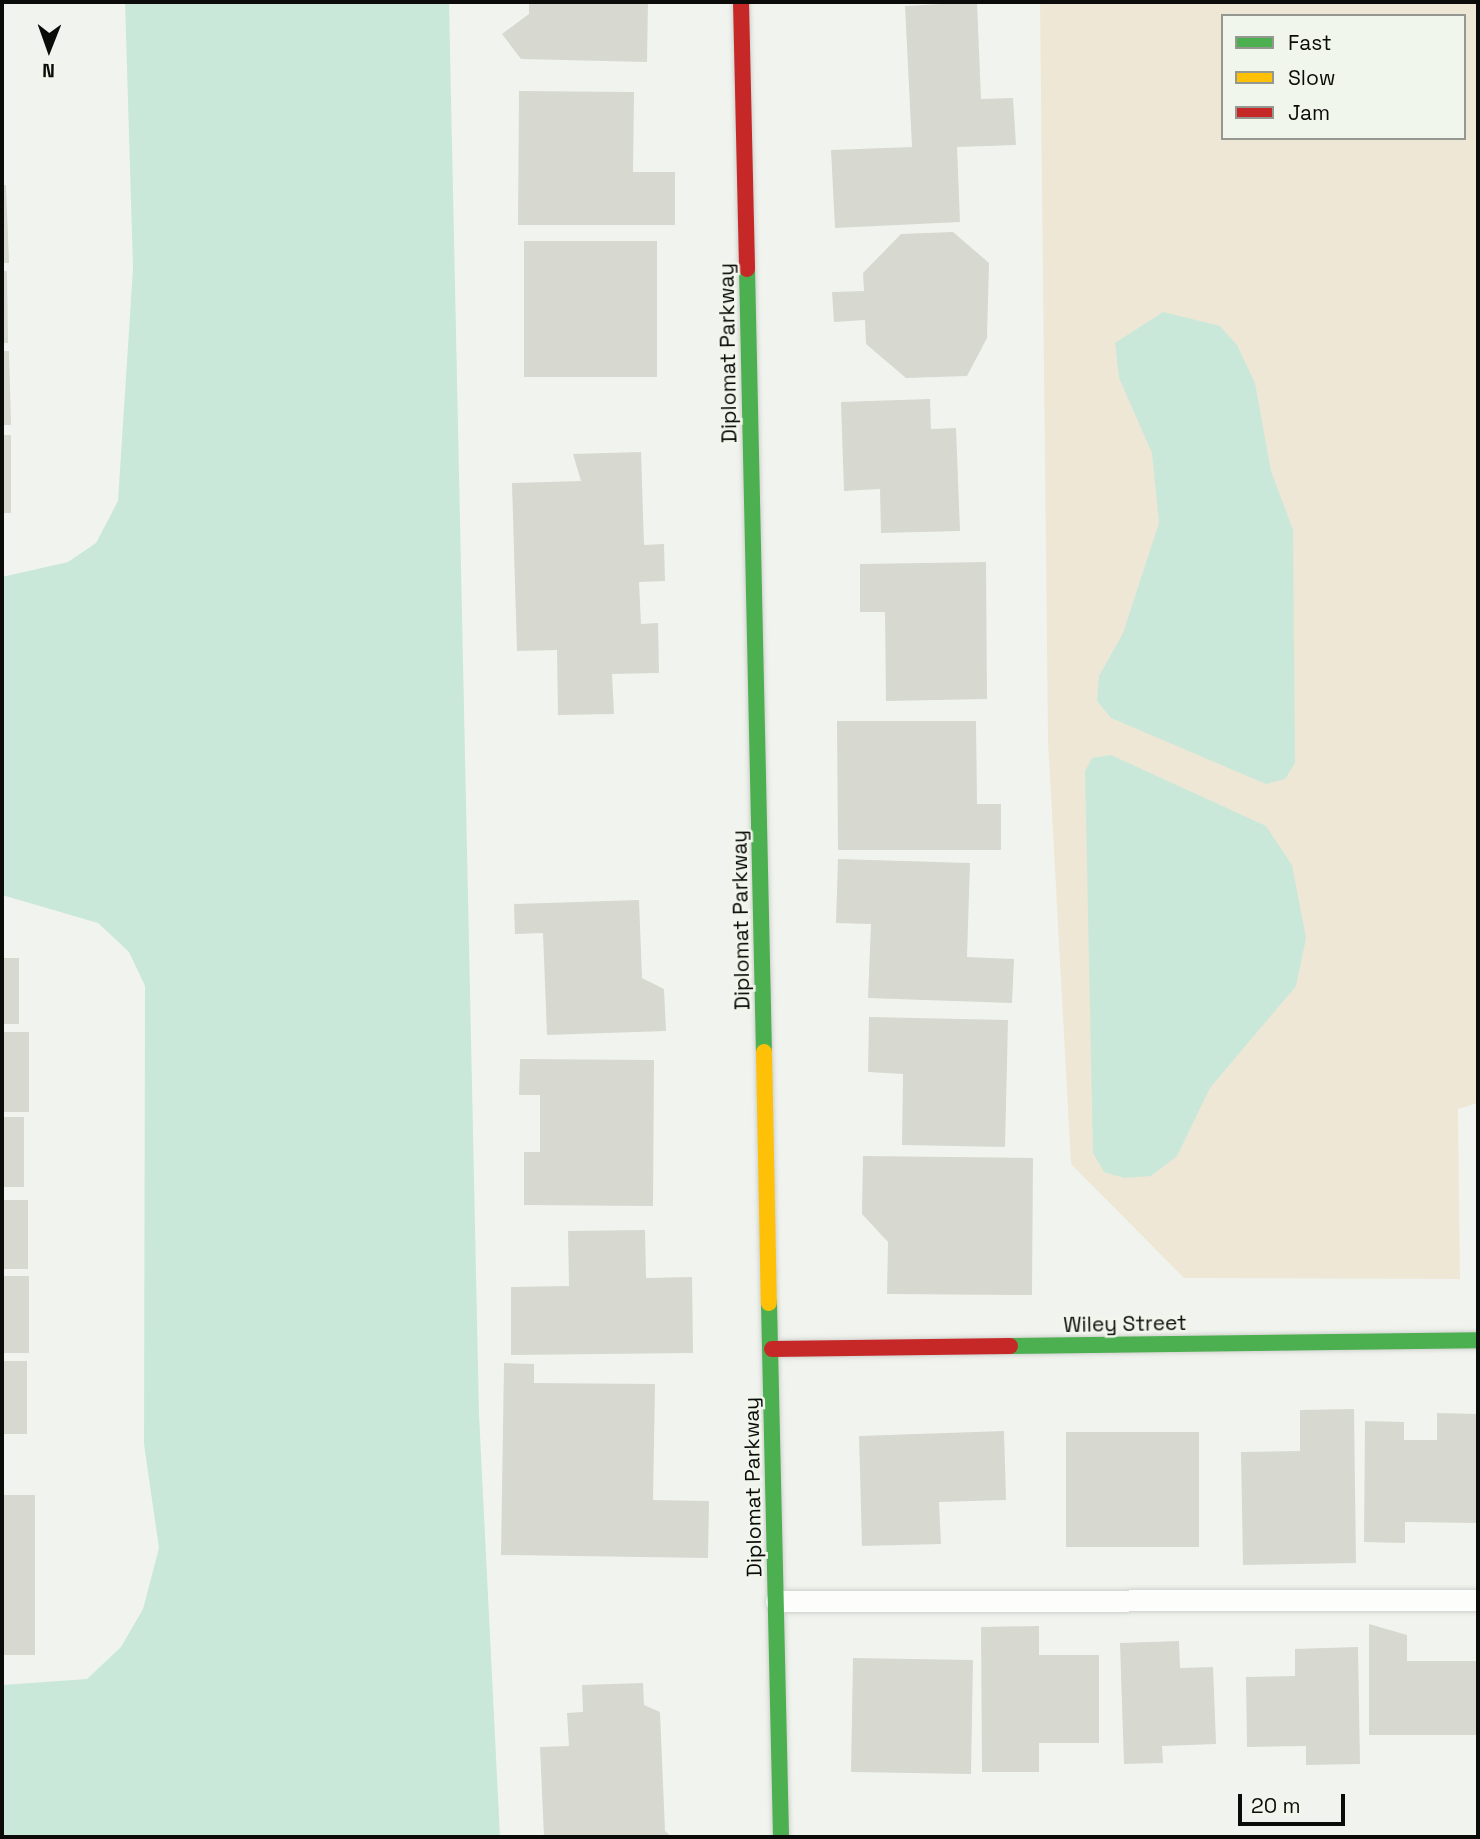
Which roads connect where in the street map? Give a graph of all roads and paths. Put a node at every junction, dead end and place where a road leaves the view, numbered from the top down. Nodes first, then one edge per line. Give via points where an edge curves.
1 (741, 2) edge
2 (1478, 1340) edge
3 (772, 1349) junction
4 (1478, 1600) edge
5 (776, 1601) junction
6 (781, 1837) edge

1 - 3 street, Diplomat Parkway
2 - 3 street, Wiley Street
3 - 5 street, Diplomat Parkway
4 - 5 lane
5 - 6 street, Diplomat Parkway

